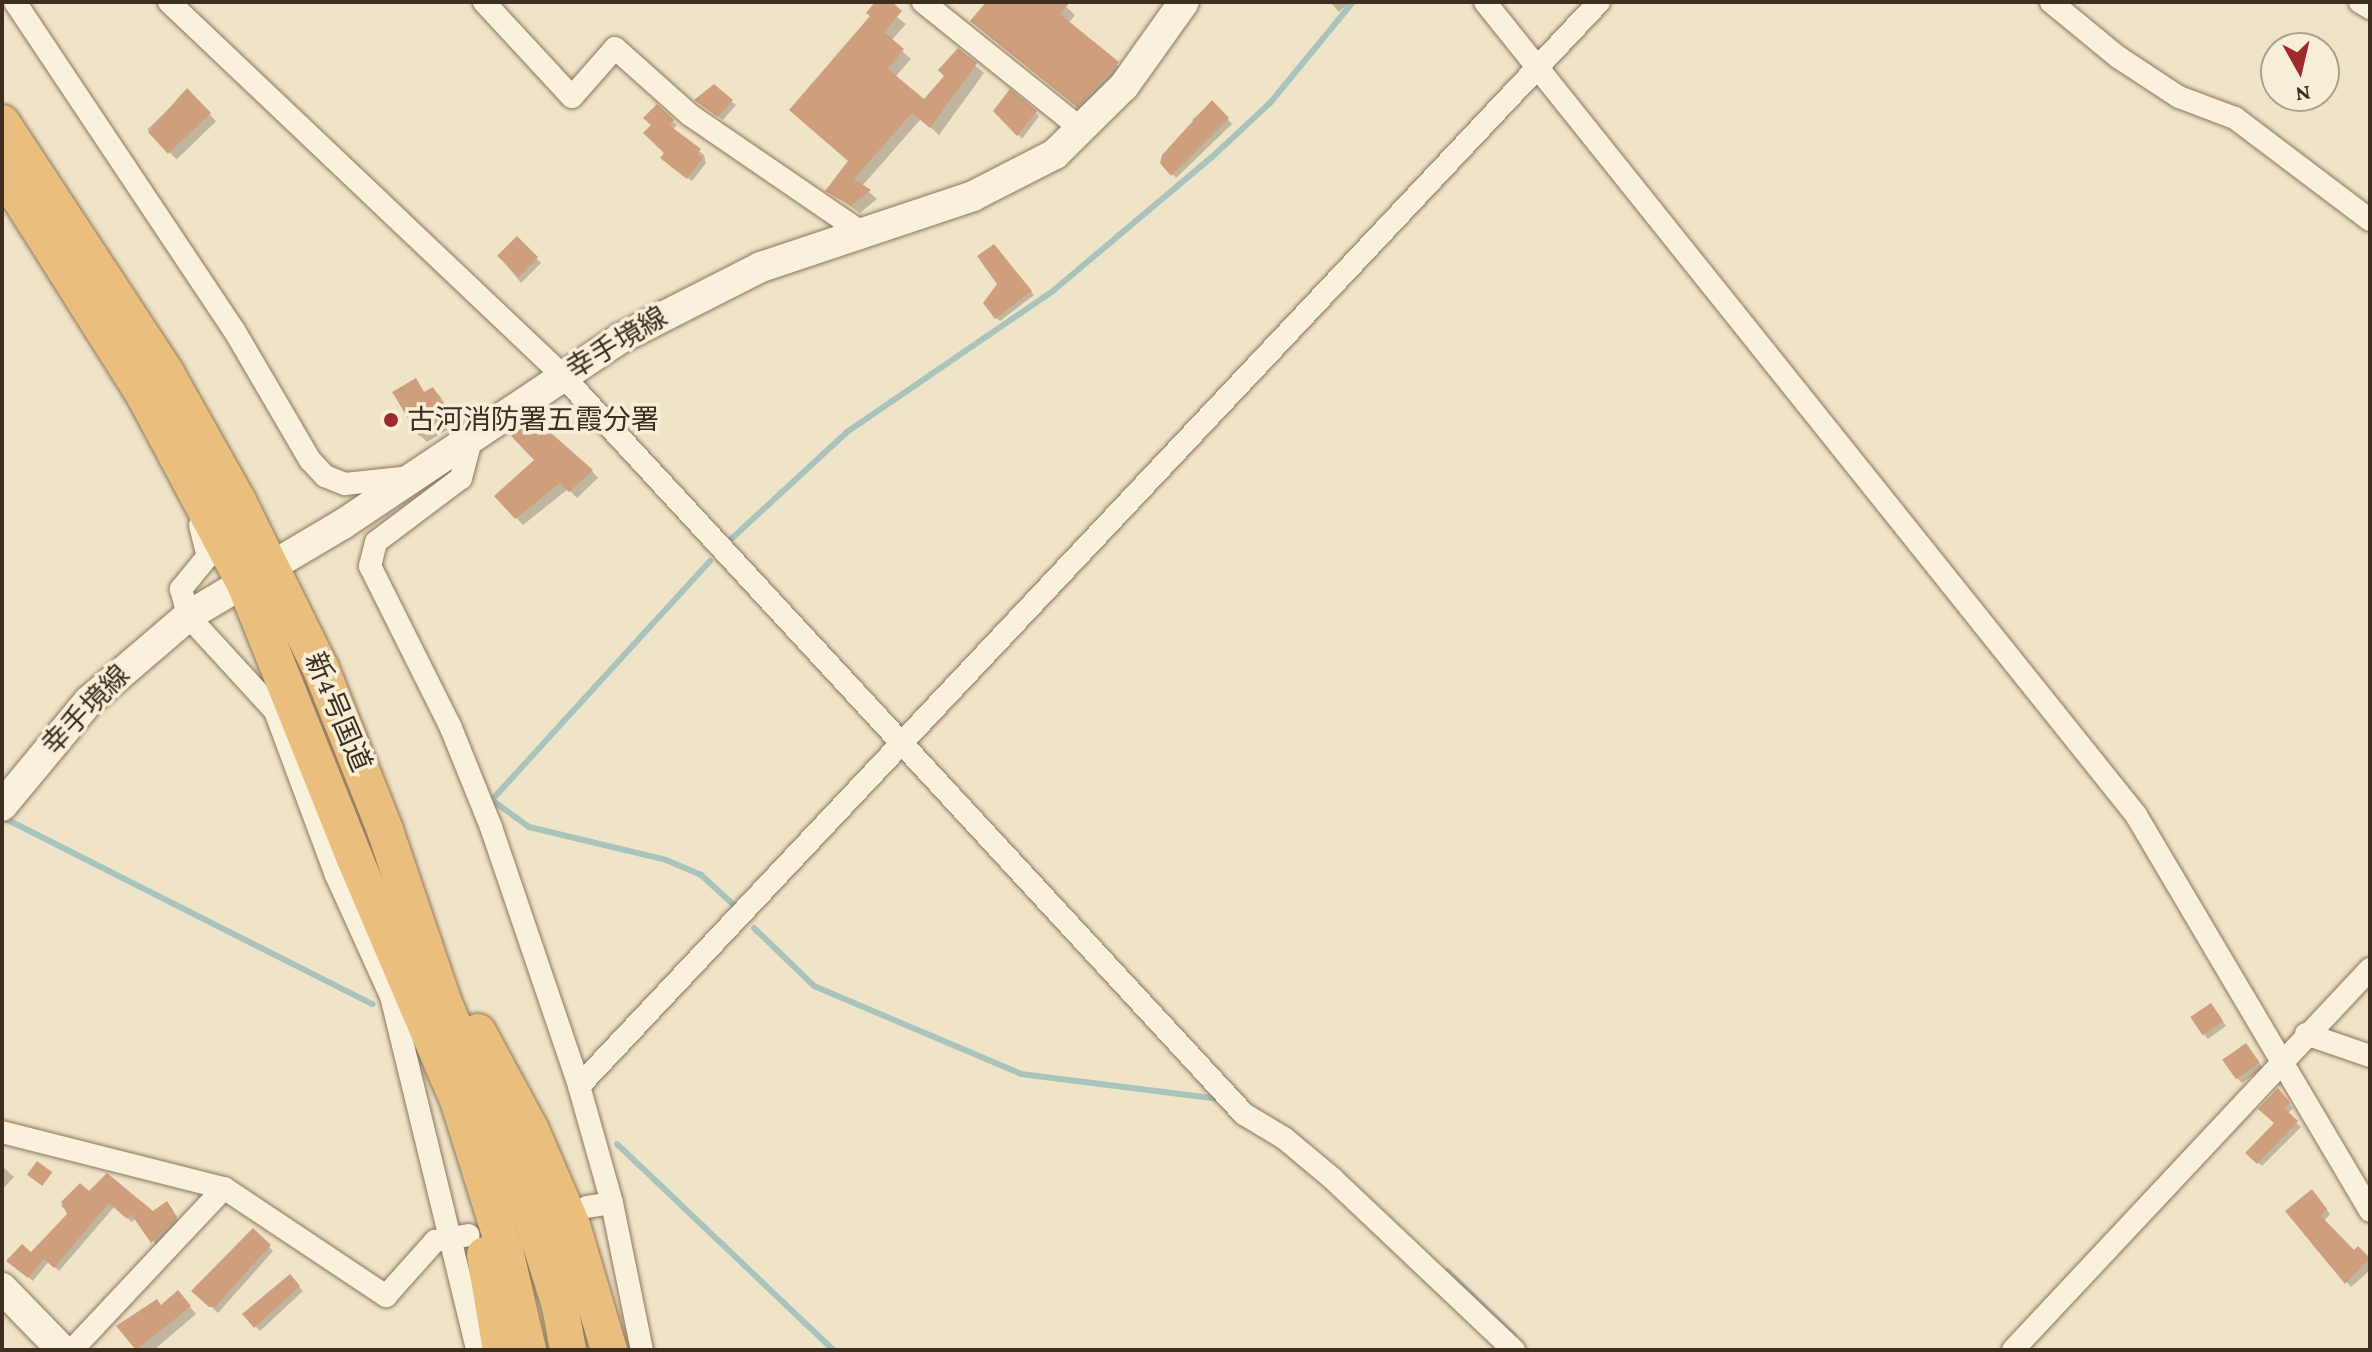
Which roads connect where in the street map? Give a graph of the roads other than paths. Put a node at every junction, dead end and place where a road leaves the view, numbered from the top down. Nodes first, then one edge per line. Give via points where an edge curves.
1 (15, 2) edge
2 (169, 2) edge
3 (484, 2) edge
4 (923, 2) edge
5 (1184, 2) edge
6 (1485, 2) edge
7 (1599, 2) edge
8 (2051, 2) edge
9 (2360, 2) edge
10 (2370, 8) edge
11 (1537, 68) junction
12 (2, 123) edge
13 (1083, 130) junction
14 (2, 170) edge
15 (2, 204) edge
16 (2370, 220) edge
17 (861, 232) junction
18 (562, 375) junction
19 (473, 433) junction
20 (415, 476) junction
21 (258, 576) junction
22 (188, 616) junction
23 (903, 743) junction
24 (3, 805) edge
25 (414, 915) junction
26 (2370, 969) edge
27 (417, 1003) junction
28 (2306, 1034) junction
29 (2370, 1056) edge
30 (2284, 1062) junction
31 (579, 1086) junction
32 (2, 1132) edge
33 (224, 1188) junction
34 (612, 1203) junction
35 (587, 1207) dead end
36 (2370, 1211) edge
37 (458, 1237) junction
38 (2, 1288) edge
39 (62, 1350) edge
40 (72, 1350) edge
41 (477, 1350) edge
42 (501, 1350) edge
43 (528, 1350) edge
44 (568, 1350) edge
45 (609, 1350) edge
46 (642, 1350) edge
47 (1514, 1350) edge
48 (2013, 1350) edge

1 - 20 street via 234,330 310,460 325,476 345,484
2 - 18 street
3 - 17 street via 572,97 615,48 690,115
4 - 13 street
5 - 13 main road, 幸手境線 via 1151,51
6 - 11 street
7 - 11 street
8 - 16 street via 2118,57 2179,97 2235,118
9 - 10 street
11 - 23 street
11 - 30 street via 2136,815
12 - 21 highway, 新4号国道 via 166,373
13 - 17 main road, 幸手境線 via 1011,179
14 - 21 highway, 新4号国道
15 - 22 street via 84,329 207,540 208,556 181,589
17 - 18 main road, 幸手境線 via 719,285
18 - 19 main road, 幸手境線
18 - 23 street
19 - 20 main road, 幸手境線
19 - 31 street via 461,478 376,542 370,566 451,728 491,827
20 - 21 main road, 幸手境線
21 - 22 main road, 幸手境線
21 - 25 highway, 新4号国道 via 350,738
21 - 27 highway, 新4号国道
22 - 24 main road, 幸手境線 via 89,701
22 - 37 street via 275,711 336,875 391,996
23 - 31 street
23 - 47 street via 1244,1114 1284,1138 1333,1179
25 - 44 highway, 新4号国道 via 461,1044 524,1191 560,1306
25 - 45 highway via 531,1130 572,1225
26 - 28 street
27 - 42 highway via 430,1068 466,1174
27 - 43 highway, 新4号国道 via 482,1170
28 - 29 street
28 - 30 street
30 - 36 street
30 - 48 street
31 - 34 street
32 - 33 street
33 - 37 street via 386,1296 435,1241
33 - 40 street
34 - 35 street
34 - 46 street
37 - 41 street
38 - 39 main road

